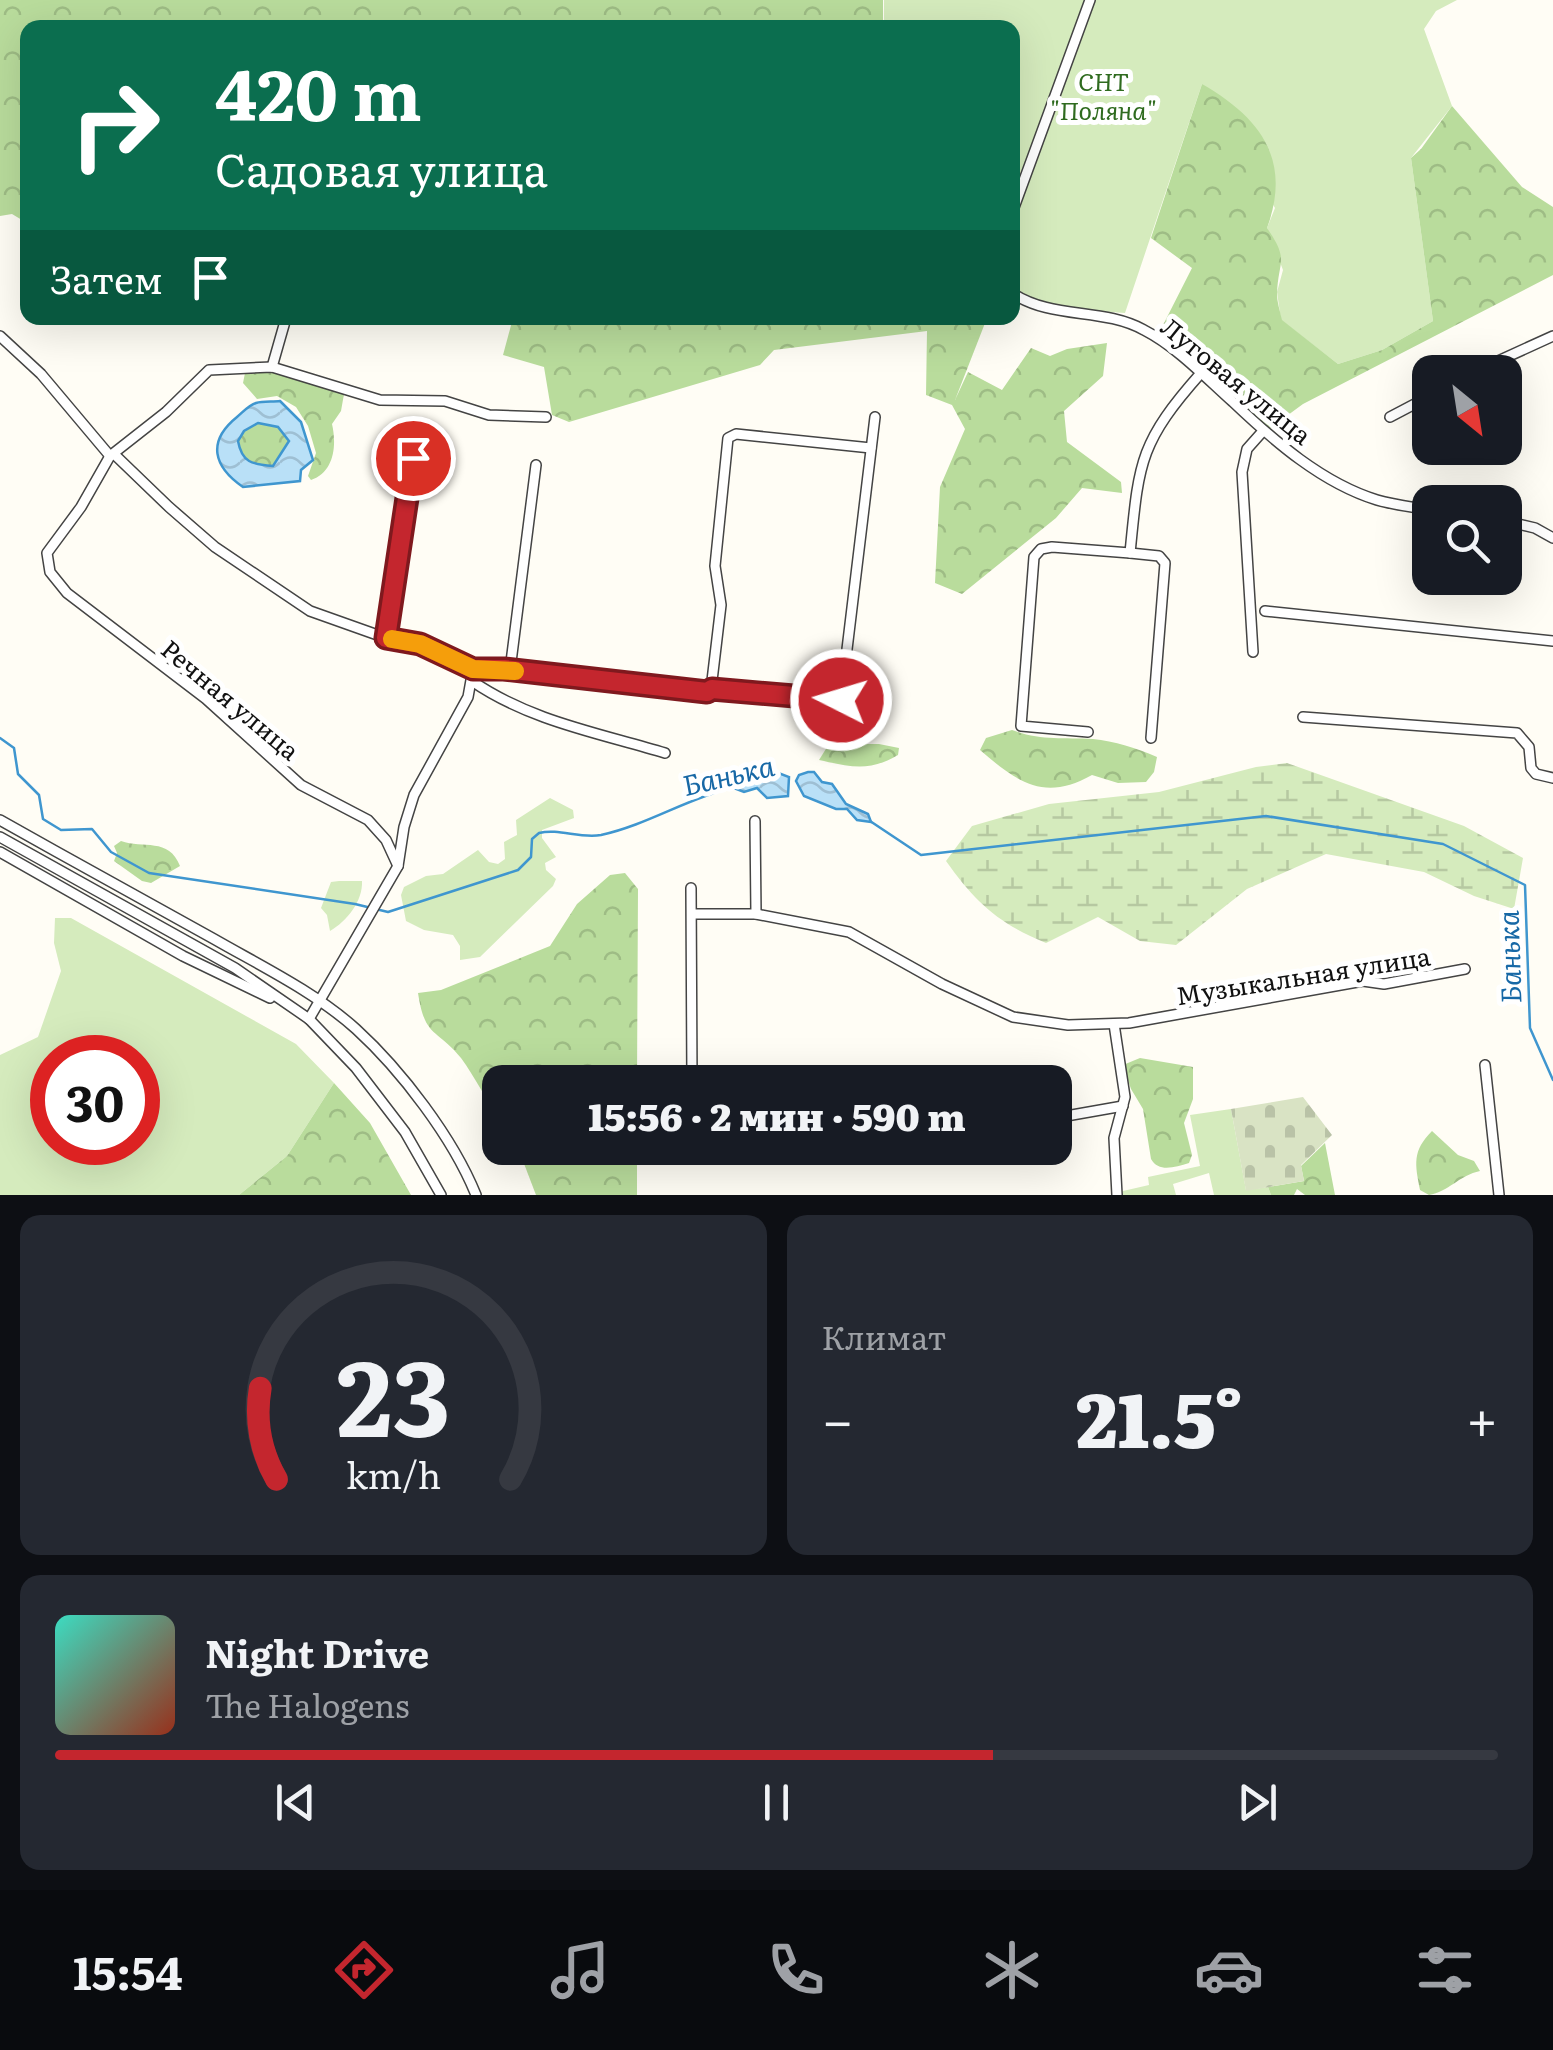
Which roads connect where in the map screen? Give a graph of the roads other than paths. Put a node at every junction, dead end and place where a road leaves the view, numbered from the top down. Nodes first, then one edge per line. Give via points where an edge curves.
1 (1090, 0) edge
2 (1020, 191) edge
3 (1020, 297) edge
4 (284, 325) edge
5 (0, 336) edge
6 (1553, 336) edge
7 (1511, 355) edge
8 (272, 366) junction
9 (1201, 372) junction
10 (1412, 405) edge
11 (1390, 416) dead end
12 (546, 417) dead end
13 (875, 417) dead end
14 (1263, 431) junction
15 (871, 448) junction
16 (112, 456) junction
17 (413, 458) dead end
18 (536, 465) dead end
19 (1412, 507) edge
20 (1522, 525) edge
21 (1553, 538) edge
22 (1130, 553) junction
23 (1265, 611) dead end
24 (386, 638) junction
25 (1553, 641) edge
26 (1253, 652) dead end
27 (473, 669) junction
28 (510, 670) junction
29 (472, 682) junction
30 (712, 689) junction
31 (1303, 716) dead end
32 (1088, 732) dead end
33 (1151, 738) dead end
34 (665, 752) dead end
35 (1553, 778) edge
36 (0, 820) edge
37 (755, 821) dead end
38 (0, 837) edge
39 (0, 852) edge
40 (398, 866) junction
41 (692, 888) dead end
42 (692, 914) junction
43 (756, 914) junction
44 (1465, 969) dead end
45 (320, 1001) junction
46 (305, 1015) junction
47 (1114, 1024) junction
48 (692, 1065) edge
49 (1484, 1065) dead end
50 (1124, 1106) junction
51 (1072, 1115) edge
52 (441, 1195) edge
53 (476, 1195) edge
54 (1117, 1195) edge
55 (1499, 1195) edge

1 - 2 street
3 - 9 street, Луговая улица via 1047,310 1130,323
4 - 8 street
5 - 16 street
6 - 7 street
8 - 12 street via 380,400 446,401 489,415
8 - 16 street via 209,370
9 - 14 street, Луговая улица
9 - 22 street via 1148,444
10 - 11 street
13 - 15 street
14 - 19 street, Луговая улица via 1357,492
14 - 26 street via 1246,449 1242,472
15 - 30 street via 841,700
15 - 30 street via 728,438 714,566 721,606
16 - 24 street via 266,584 310,611
16 - 40 street, Речная улица via 47,553 50,572 67,593 206,700 301,785 368,820
17 - 24 street
18 - 28 street
20 - 21 street
22 - 32 street via 1052,547 1034,557 1021,726
22 - 33 street via 1160,556 1166,563
23 - 25 street
24 - 27 street via 420,644
27 - 28 street
27 - 29 street
28 - 30 street
29 - 34 street via 535,716
29 - 40 street via 414,795
31 - 35 street via 1517,733 1529,747 1530,768
36 - 45 street
37 - 43 street
38 - 46 street via 235,968
39 - 46 street via 183,956
40 - 45 street
41 - 42 street
42 - 43 street, Музыкальная улица
42 - 48 street
43 - 47 street, Музыкальная улица via 850,932 1013,1017
44 - 47 street, Музыкальная улица
45 - 46 street
45 - 53 street via 405,1082
46 - 52 street via 405,1132
47 - 50 street
49 - 55 street
50 - 51 street
50 - 54 street via 1114,1138

